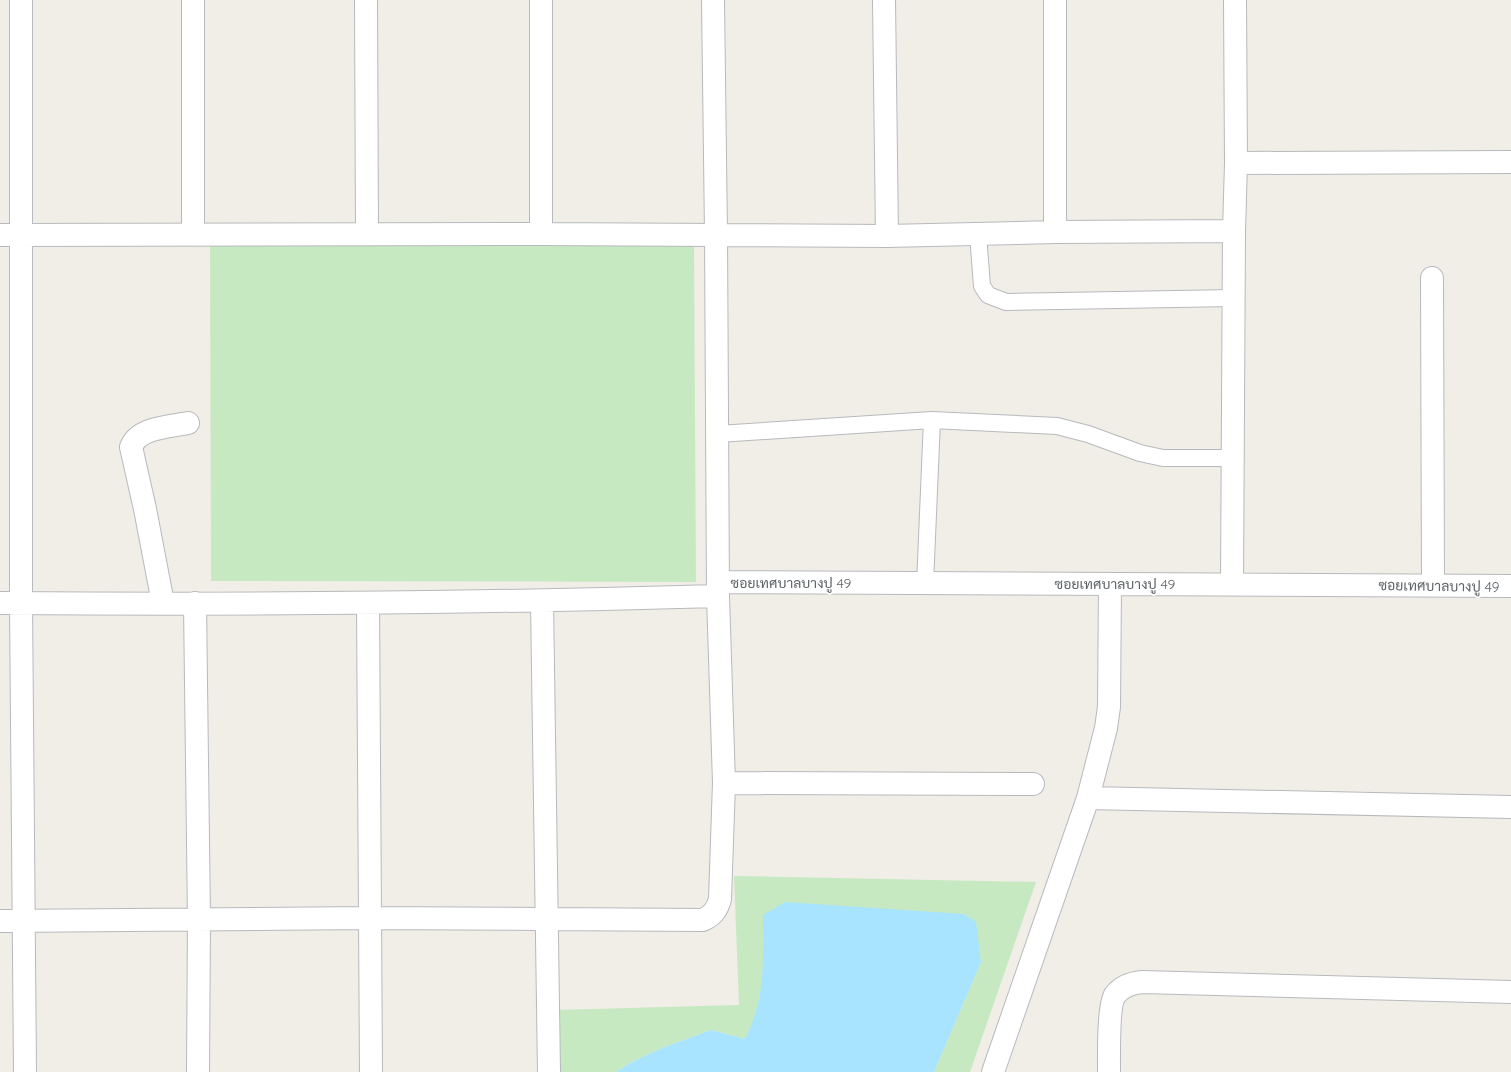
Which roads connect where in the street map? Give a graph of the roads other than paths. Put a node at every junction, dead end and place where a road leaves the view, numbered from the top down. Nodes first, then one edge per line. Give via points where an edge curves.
1 (21, 0) edge
2 (193, 0) edge
3 (366, 0) edge
4 (541, 0) edge
5 (712, 0) edge
6 (884, 0) edge
7 (1055, 0) edge
8 (1236, 0) edge
9 (1511, 162) edge
10 (1236, 163) junction
11 (1234, 231) junction
12 (1056, 232) junction
13 (193, 234) junction
14 (367, 234) junction
15 (542, 234) junction
16 (716, 234) junction
17 (978, 234) junction
18 (10, 236) edge
19 (887, 236) junction
20 (1432, 278) dead end
21 (1234, 298) junction
22 (932, 420) junction
23 (188, 423) dead end
24 (718, 434) junction
25 (1232, 458) junction
26 (925, 584) junction
27 (1232, 584) junction
28 (1110, 585) junction
29 (1433, 585) junction
30 (1511, 586) edge
31 (718, 589) junction
32 (542, 601) junction
33 (10, 603) edge
34 (162, 603) junction
35 (195, 603) junction
36 (368, 603) junction
37 (724, 783) junction
38 (1033, 784) dead end
39 (1088, 798) junction
40 (1511, 807) edge
41 (370, 918) junction
42 (548, 918) junction
43 (199, 920) junction
44 (0, 921) edge
45 (24, 921) junction
46 (1511, 992) edge
47 (25, 1072) edge
48 (198, 1072) edge
49 (371, 1072) edge
50 (549, 1072) edge
51 (993, 1072) edge
52 (1108, 1072) edge

1 - 18 street
2 - 13 street
3 - 14 street
4 - 15 street
5 - 16 street
6 - 19 street
7 - 12 street
8 - 10 street
9 - 10 street
10 - 11 street
11 - 12 street
11 - 21 street
12 - 17 street
13 - 14 street
13 - 18 street
14 - 15 street
15 - 16 street
16 - 19 street
16 - 24 street
17 - 19 street
17 - 21 lane via 982,286 988,295 1006,302
18 - 33 street
20 - 29 street
21 - 25 street
22 - 24 lane
22 - 25 lane via 1057,426 1163,458
22 - 26 lane
23 - 34 street via 149,431 139,436 131,447
24 - 31 street
25 - 27 street
26 - 28 street, ซอยเทศบาลบางปู 49
26 - 31 street, ซอยเทศบาลบางปู 49
27 - 28 street, ซอยเทศบาลบางปู 49
27 - 29 street, ซอยเทศบาลบางปู 49
28 - 39 street via 1110,707
29 - 30 street, ซอยเทศบาลบางปู 49
31 - 32 street, ซอยเทศบาลบางปู 49
31 - 37 street
32 - 36 street, ซอยเทศบาลบางปู 49
32 - 42 street
33 - 34 street, ซอยเทศบาลบางปู 49
33 - 45 street
34 - 35 street, ซอยเทศบาลบางปู 49
35 - 36 street, ซอยเทศบาลบางปู 49
35 - 43 street
36 - 41 street
37 - 38 street
37 - 42 street via 720,899 711,916 703,920
39 - 40 street
39 - 51 street
41 - 42 street
41 - 43 street
41 - 49 street
42 - 50 street
43 - 45 street
43 - 48 street
44 - 45 street
45 - 47 street
46 - 52 street via 1142,982 1129,984 1114,996

